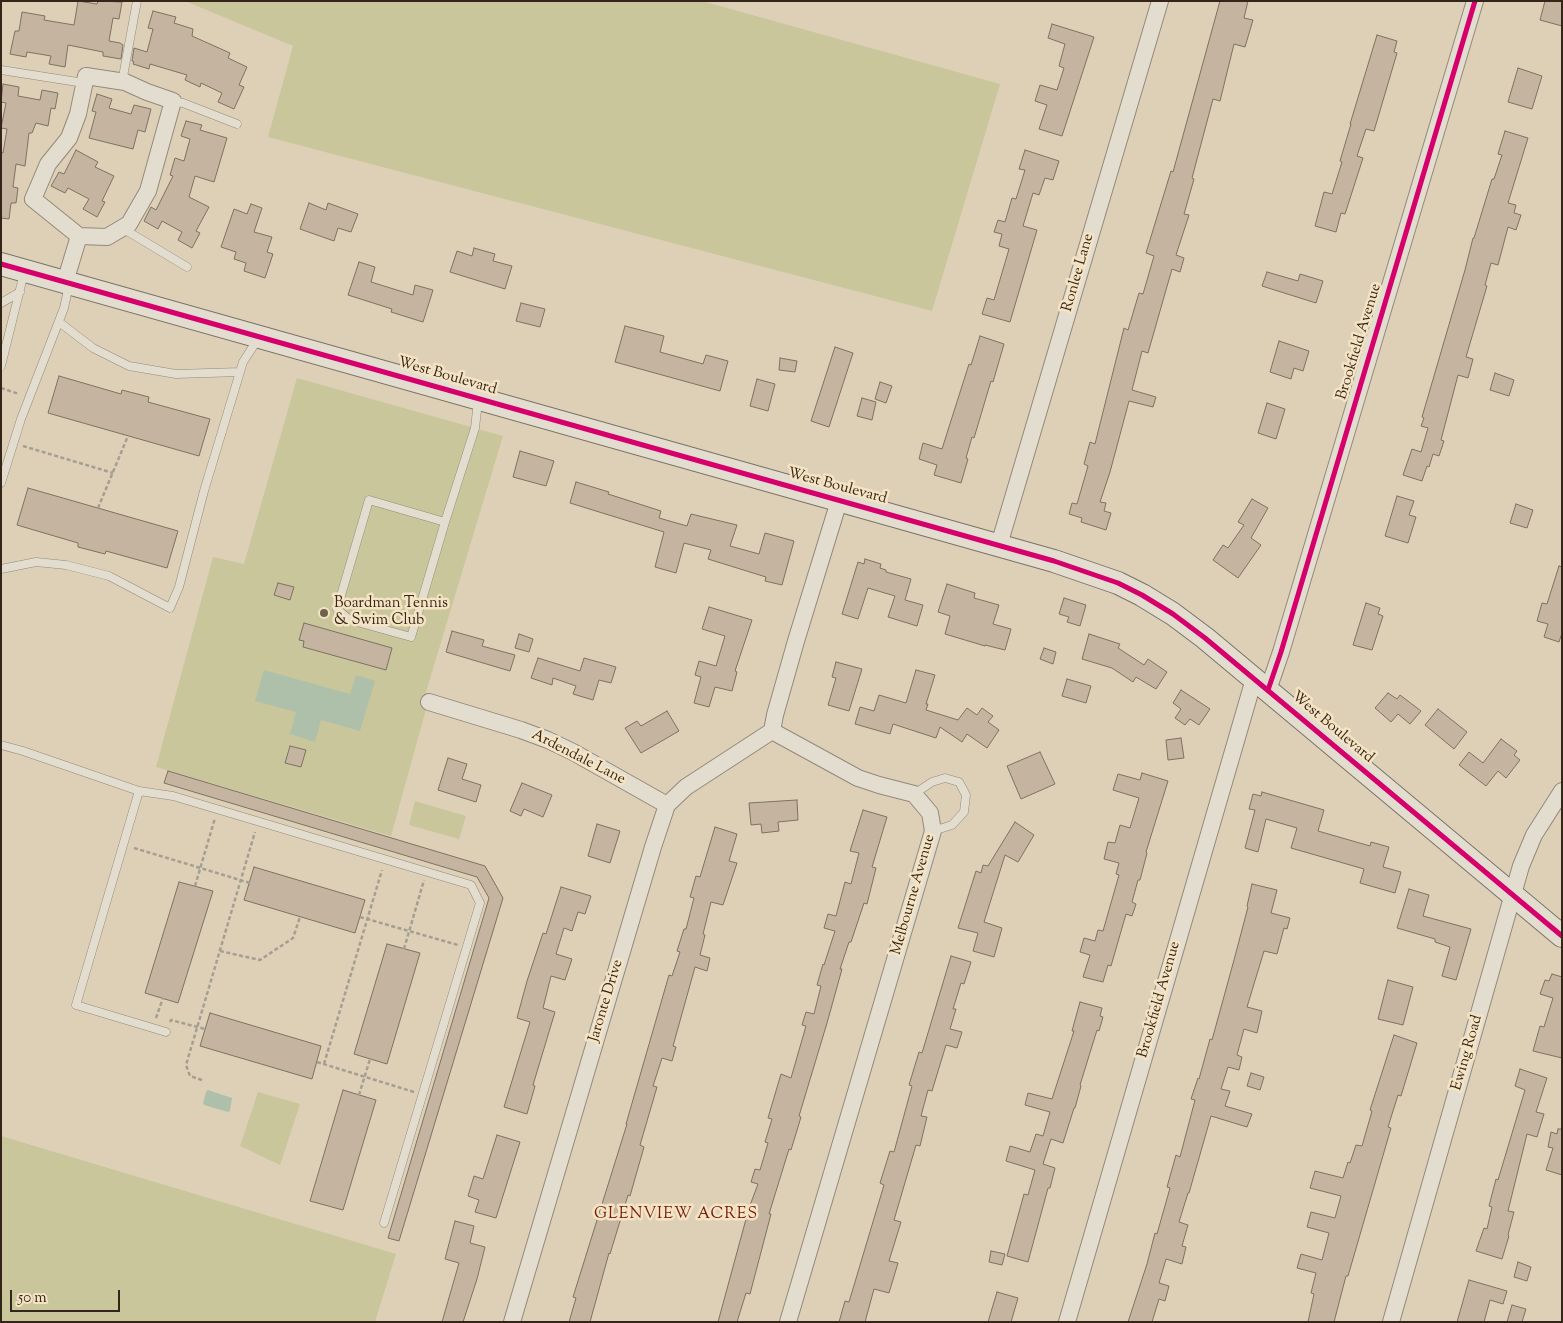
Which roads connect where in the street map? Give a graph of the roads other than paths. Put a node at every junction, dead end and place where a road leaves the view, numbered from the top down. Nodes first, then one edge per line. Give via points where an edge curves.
1 (137, 1) edge
2 (1160, 1) edge
3 (1475, 1) edge
4 (1, 70) edge
5 (122, 82) junction
6 (84, 83) junction
7 (173, 102) junction
8 (237, 124) dead end
9 (122, 228) junction
10 (79, 236) junction
11 (1, 264) edge
12 (187, 266) dead end
13 (22, 281) junction
14 (67, 283) junction
15 (1, 303) edge
16 (59, 322) junction
17 (259, 338) junction
18 (1, 366) edge
19 (240, 372) junction
20 (479, 399) junction
21 (1, 482) edge
22 (839, 500) junction
23 (444, 522) junction
24 (999, 545) junction
25 (1, 569) edge
26 (1261, 684) junction
27 (429, 702) dead end
28 (772, 731) junction
29 (1, 745) edge
30 (139, 791) junction
31 (1562, 791) edge
32 (914, 794) junction
33 (667, 805) junction
34 (934, 831) junction
35 (1513, 896) junction
36 (1562, 936) edge
37 (166, 1032) road end
38 (384, 1223) dead end
39 (512, 1322) edge
40 (788, 1322) edge
41 (1067, 1322) edge
42 (1391, 1322) edge

1 - 5 lane
2 - 24 street, Ronlee Lane
3 - 26 street, Brookfield Avenue via 1284,643
4 - 6 lane
5 - 6 street via 86,76
5 - 7 street
6 - 10 street via 69,138 48,164 33,199
7 - 8 lane via 183,102
7 - 9 street via 148,191 129,224
9 - 10 street via 107,237
9 - 12 lane
10 - 14 street
11 - 13 street, West Boulevard
13 - 14 street, West Boulevard
13 - 15 lane
13 - 18 lane
14 - 16 lane
14 - 17 street, West Boulevard
16 - 19 lane via 93,348 129,366 176,374
16 - 21 lane
17 - 19 lane
17 - 20 street, West Boulevard
19 - 25 lane via 179,587 170,608 109,576 66,565 36,562
20 - 22 street, West Boulevard
20 - 23 lane via 475,428
22 - 24 street, West Boulevard
22 - 28 street
23 - 23 lane via 369,500 337,608 350,620 411,637
24 - 26 street, West Boulevard via 1084,571 1142,595 1173,614
26 - 35 street, West Boulevard
26 - 41 street, Brookfield Avenue
27 - 33 street, Ardendale Lane via 548,740
28 - 32 street via 858,778
28 - 33 street, Jaronte Drive via 686,786
29 - 30 lane
30 - 37 lane via 76,1005
30 - 38 lane via 173,796 471,885 480,903
31 - 35 street, Ewing Road via 1534,835
32 - 34 street, Melbourne Avenue via 930,813
32 - 34 lane via 945,778 959,782 966,795 964,812 952,826
33 - 39 street, Jaronte Drive
34 - 40 street, Melbourne Avenue
35 - 36 street, West Boulevard
35 - 42 street, Ewing Road

